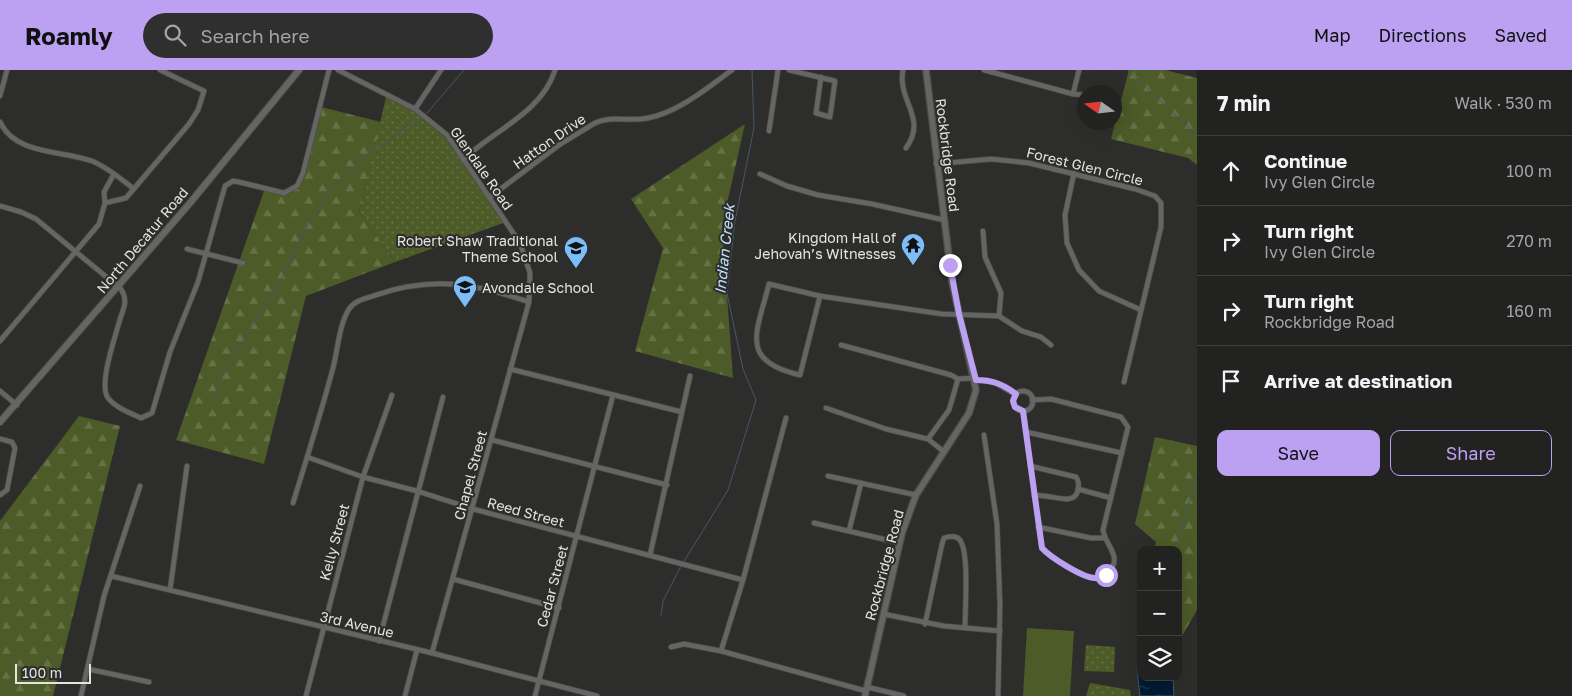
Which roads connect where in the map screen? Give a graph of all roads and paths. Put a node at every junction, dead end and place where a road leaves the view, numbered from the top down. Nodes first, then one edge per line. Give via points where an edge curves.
1 (7, 70) edge
2 (160, 70) edge
3 (299, 70) edge
4 (329, 70) edge
5 (338, 70) edge
6 (441, 70) edge
7 (555, 70) edge
8 (732, 70) edge
9 (778, 70) edge
10 (789, 70) edge
11 (903, 70) edge
12 (926, 70) edge
13 (984, 70) edge
14 (1079, 70) edge
15 (821, 77) junction
16 (1073, 94) junction
17 (1077, 94) edge
18 (0, 96) edge
19 (415, 109) junction
20 (0, 122) edge
21 (2, 130) edge
22 (769, 131) dead end
23 (906, 148) dead end
24 (462, 160) junction
25 (936, 164) junction
26 (1074, 173) junction
27 (114, 174) junction
28 (760, 174) dead end
29 (134, 189) junction
30 (490, 197) junction
31 (105, 203) junction
32 (0, 206) edge
33 (944, 220) junction
34 (983, 231) dead end
35 (187, 249) dead end
36 (76, 252) junction
37 (206, 254) junction
38 (243, 263) dead end
39 (118, 286) junction
40 (820, 296) junction
41 (529, 302) junction
42 (1141, 310) junction
43 (959, 314) junction
44 (999, 316) junction
45 (0, 341) edge
46 (841, 344) dead end
47 (1051, 345) dead end
48 (510, 369) junction
49 (690, 376) dead end
50 (958, 379) junction
51 (975, 379) junction
52 (1124, 382) dead end
53 (0, 391) edge
54 (1016, 394) junction
55 (392, 395) dead end
56 (613, 395) junction
57 (443, 397) dead end
58 (1032, 400) junction
59 (17, 405) junction
60 (826, 408) dead end
61 (1023, 411) junction
62 (682, 412) junction
63 (786, 418) dead end
64 (0, 422) edge
65 (1026, 432) junction
66 (984, 436) dead end
67 (0, 439) edge
68 (928, 439) junction
69 (492, 440) junction
70 (943, 451) junction
71 (1122, 453) junction
72 (307, 457) junction
73 (187, 466) dead end
74 (596, 466) junction
75 (1030, 466) junction
76 (828, 476) dead end
77 (363, 477) junction
78 (861, 483) junction
79 (667, 485) junction
80 (140, 486) dead end
81 (1078, 490) junction
82 (417, 491) junction
83 (0, 495) edge
84 (916, 495) junction
85 (1034, 496) junction
86 (1111, 498) junction
87 (293, 504) dead end
88 (473, 509) junction
89 (814, 522) dead end
90 (1038, 526) junction
91 (849, 531) junction
92 (577, 537) junction
93 (1104, 538) junction
94 (900, 543) junction
95 (650, 555) junction
96 (111, 576) junction
97 (453, 580) junction
98 (743, 580) junction
99 (170, 590) junction
100 (559, 608) junction
101 (883, 614) junction
102 (925, 624) junction
103 (323, 628) junction
104 (965, 628) junction
105 (1000, 631) junction
106 (379, 641) junction
107 (671, 647) dead end
108 (417, 650) junction
109 (721, 651) junction
110 (432, 653) junction
111 (88, 669) junction
112 (539, 680) junction
113 (149, 682) dead end
114 (866, 692) edge
115 (81, 696) edge
116 (306, 696) edge
117 (405, 696) edge
118 (535, 696) edge
119 (597, 696) edge
120 (904, 696) edge
121 (998, 696) edge

1 - 18 street
2 - 29 street via 204,91 189,124
3 - 39 main road, North Decatur Road
4 - 37 street via 303,173 292,190 284,193 239,182 228,183
5 - 19 street, Glendale Road
6 - 19 street
7 - 24 street via 545,89 522,116
8 - 30 street, Hatton Drive via 696,96 658,116 595,122
9 - 22 street
10 - 15 street
11 - 23 street via 901,86 915,126
12 - 25 street, Rockbridge Road
13 - 16 street
14 - 16 street
15 - 15 street via 835,81 830,117 816,113
16 - 17 street
19 - 24 street, Glendale Road via 447,135
20 - 21 street
21 - 27 street via 20,144 92,161
24 - 30 street, Glendale Road
25 - 26 street, Forest Glen Circle via 1006,160
25 - 33 street, Rockbridge Road
26 - 42 street via 1065,215 1068,243 1079,270 1099,291
26 - 42 street, Forest Glen Circle via 1135,189 1155,196 1161,203 1161,227
27 - 29 street
27 - 31 street via 104,192
28 - 33 street via 818,195
29 - 31 street via 126,198
30 - 41 street, Glendale Road via 523,250 530,273
31 - 36 street via 99,224
32 - 36 street via 36,219
33 - 43 street, Rockbridge Road
34 - 44 street via 985,257 1001,293
35 - 37 street
36 - 39 street
36 - 45 street
37 - 38 street
37 - 39 street via 170,352 152,413 141,418 126,411 104,390 126,299
39 - 59 main road, North Decatur Road
40 - 40 street via 770,284 756,340 759,352 773,368 800,375
40 - 43 street
41 - 48 street, Chapel Street
41 - 72 street via 492,290 445,282 418,285 358,302 350,308 345,319
42 - 52 street, Forest Glen Circle
43 - 44 street
43 - 51 street, Rockbridge Road
44 - 47 street
46 - 50 street
48 - 56 street
48 - 69 street, Chapel Street
49 - 62 street
50 - 51 street
50 - 68 street via 949,410
51 - 54 street via 994,382
51 - 70 street, Rockbridge Road via 974,400 969,413
53 - 59 street
54 - 58 street via 1027,393
54 - 61 street via 1013,404 1017,410
55 - 77 street, Kelly Street
56 - 62 street
56 - 74 street, Cedar Street
57 - 82 street
58 - 61 street via 1029,409
58 - 71 street via 1051,399 1121,417 1128,427
59 - 64 main road, North Decatur Road
60 - 68 street via 886,429
61 - 65 street
62 - 79 street
63 - 98 street
65 - 71 street
65 - 75 street
66 - 105 street via 997,524
67 - 83 street via 8,440 15,448 7,490
68 - 70 street
69 - 74 street
69 - 88 street, Chapel Street
70 - 84 street, Rockbridge Road
71 - 86 street
72 - 77 street, Reed Street
72 - 87 street
73 - 99 street
74 - 79 street
74 - 92 street, Cedar Street
75 - 81 street via 1076,477
75 - 85 street
76 - 78 street
77 - 82 street, Reed Street
77 - 103 street, Kelly Street
78 - 84 street
78 - 91 street
79 - 95 street
80 - 96 street
81 - 85 street via 1075,497 1068,500 1045,494
81 - 86 street
82 - 88 street, Reed Street
82 - 106 street
84 - 94 street, Rockbridge Road
85 - 90 street
86 - 93 street
88 - 92 street, Reed Street
88 - 97 street, Chapel Street
89 - 91 street
90 - 93 street
90 - 93 street via 1042,548 1048,555 1094,578 1106,575 1115,560 1114,552
91 - 94 street
92 - 95 street, Reed Street
92 - 100 street, Cedar Street
94 - 101 street, Rockbridge Road
95 - 98 street, Reed Street
96 - 99 street, 3rd Avenue
96 - 111 street via 97,621
97 - 100 street
97 - 110 street, Chapel Street
98 - 109 street
99 - 103 street, 3rd Avenue
100 - 112 street, Cedar Street
101 - 102 street
101 - 114 street, Rockbridge Road
102 - 104 street
102 - 104 street via 942,544 944,538 950,536 962,542
103 - 106 street, 3rd Avenue
103 - 116 street, Kelly Street
104 - 105 street
105 - 121 street
106 - 108 street, 3rd Avenue
107 - 109 street via 684,644
108 - 110 street, 3rd Avenue
108 - 117 street
109 - 114 street
110 - 112 street, 3rd Avenue
111 - 113 street
111 - 115 street
112 - 118 street, Cedar Street
112 - 119 street, 3rd Avenue
114 - 120 street

